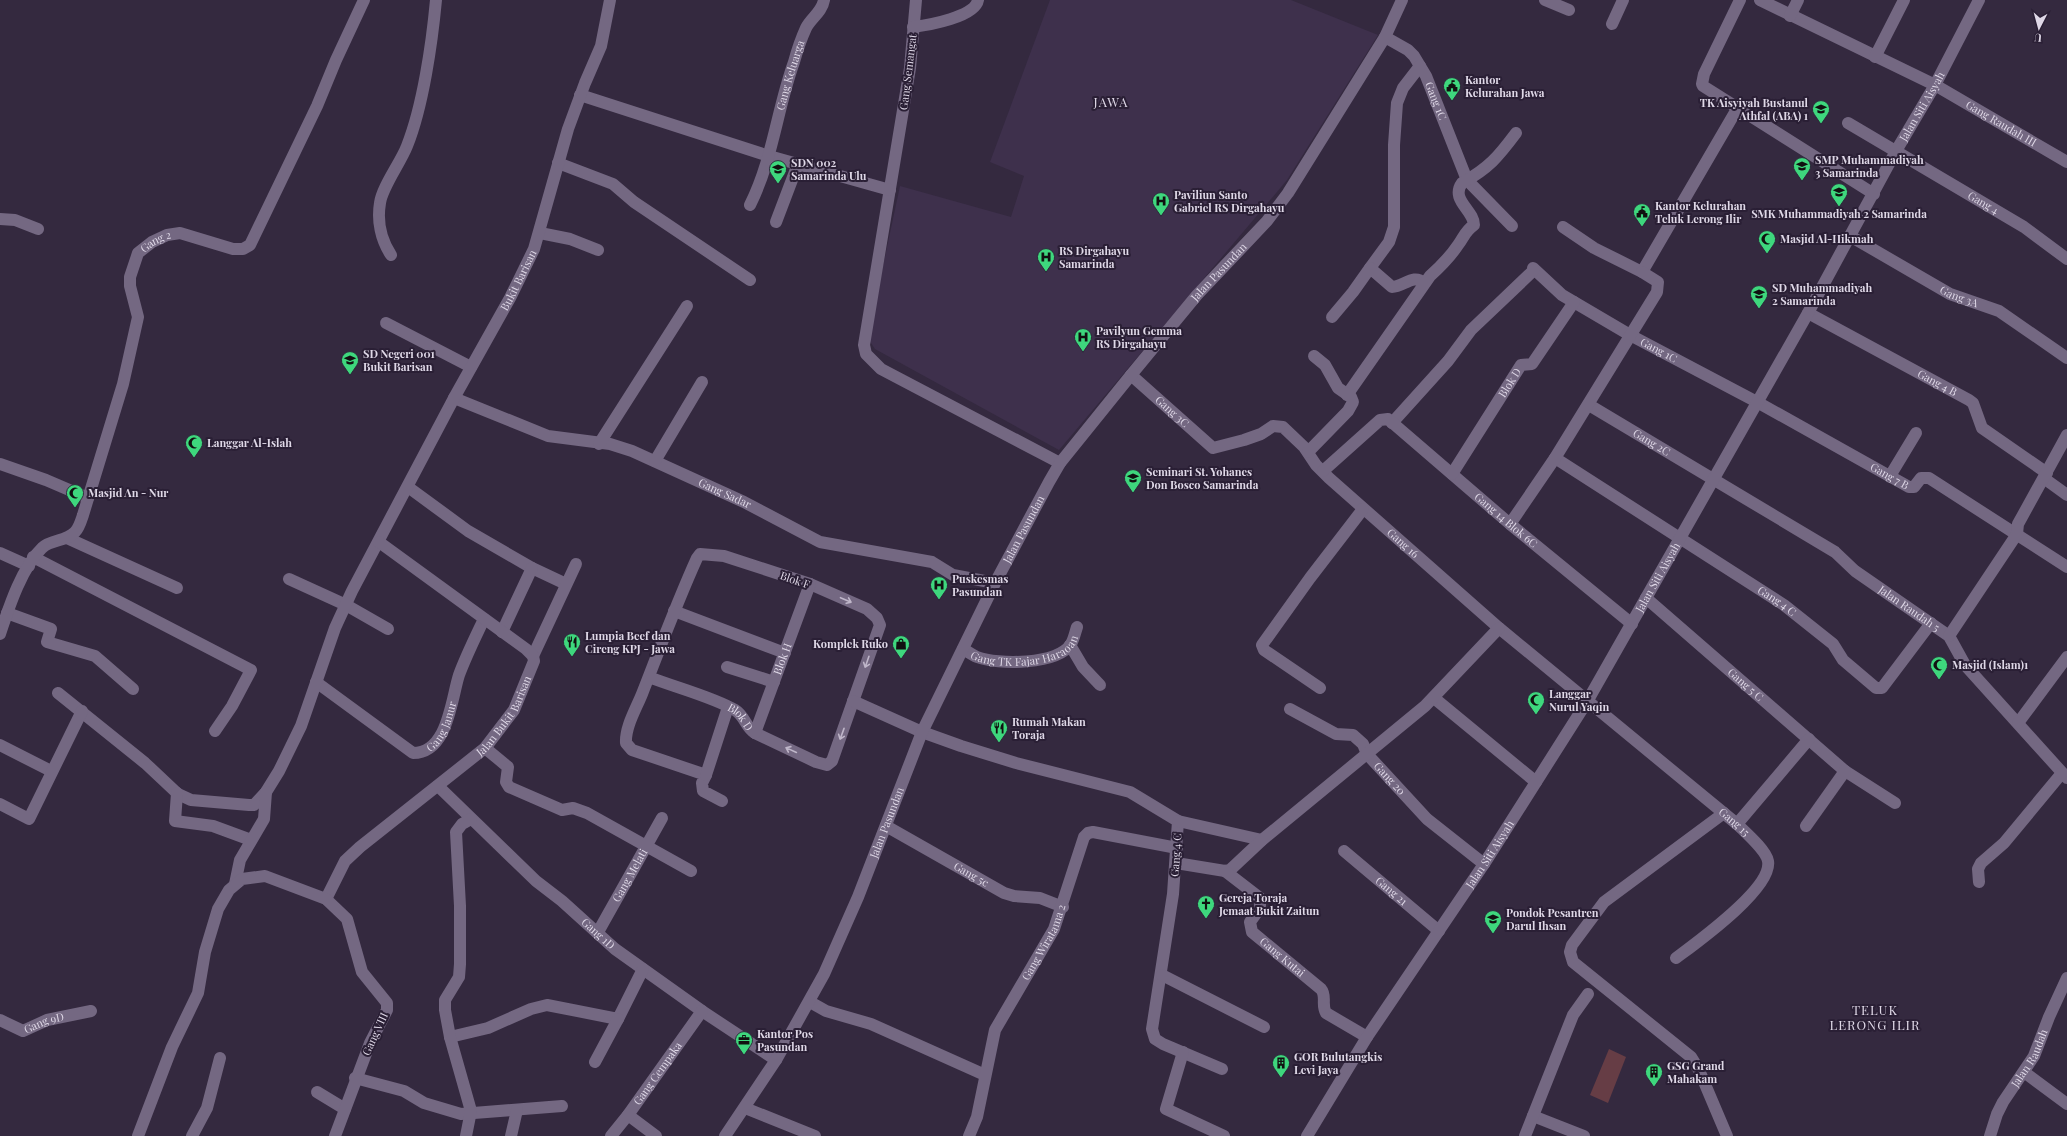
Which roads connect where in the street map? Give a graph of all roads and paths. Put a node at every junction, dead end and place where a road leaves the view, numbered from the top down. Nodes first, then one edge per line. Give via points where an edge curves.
1 (364, 0) edge
2 (436, 0) edge
3 (610, 0) edge
4 (824, 0) edge
5 (916, 0) edge
6 (978, 0) edge
7 (1402, 0) edge
8 (1546, 0) edge
9 (1623, 0) edge
10 (1740, 0) edge
11 (1760, 0) edge
12 (1798, 0) edge
13 (1904, 0) edge
14 (1978, 0) edge
15 (1570, 10) dead end
16 (1790, 16) junction
17 (1612, 24) dead end
18 (913, 28) junction
19 (1385, 37) junction
20 (1876, 57) junction
21 (1420, 66) junction
22 (1935, 86) junction
23 (580, 95) junction
24 (1738, 109) junction
25 (1848, 123) dead end
26 (1516, 133) dead end
27 (1896, 151) junction
28 (769, 156) junction
29 (2067, 162) edge
30 (558, 164) junction
31 (798, 164) junction
32 (1467, 180) junction
33 (890, 190) junction
34 (1874, 194) junction
35 (750, 205) dead end
36 (0, 219) edge
37 (776, 222) dead end
38 (1512, 226) dead end
39 (1563, 227) dead end
40 (38, 229) dead end
41 (540, 233) junction
42 (1850, 236) junction
43 (598, 250) dead end
44 (391, 255) dead end
45 (2067, 259) edge
46 (1370, 268) junction
47 (1642, 272) junction
48 (750, 280) dead end
49 (1424, 283) junction
50 (1574, 302) junction
51 (687, 306) dead end
52 (1808, 313) junction
53 (1332, 317) dead end
54 (386, 323) dead end
55 (1630, 335) junction
56 (1314, 356) dead end
57 (2067, 358) edge
58 (471, 367) junction
59 (1131, 375) junction
60 (702, 382) dead end
61 (1348, 395) junction
62 (454, 398) junction
63 (1758, 402) junction
64 (1589, 405) junction
65 (1386, 422) junction
66 (1916, 433) dead end
67 (2067, 435) edge
68 (599, 444) junction
69 (1213, 448) joint
70 (2064, 450) edge
71 (1308, 452) junction
72 (1555, 458) junction
73 (655, 461) junction
74 (1060, 463) junction
75 (0, 464) edge
76 (1323, 471) junction
77 (1452, 474) junction
78 (1890, 476) junction
79 (2046, 476) junction
80 (1714, 479) junction
81 (408, 487) junction
82 (2067, 495) edge
83 (88, 498) junction
84 (1364, 508) junction
85 (1510, 524) junction
86 (2017, 534) junction
87 (68, 538) junction
88 (1681, 538) junction
89 (379, 542) junction
90 (0, 553) edge
91 (31, 561) junction
92 (576, 564) dead end
93 (2067, 567) edge
94 (532, 568) junction
95 (289, 579) dead end
96 (995, 583) junction
97 (566, 584) junction
98 (810, 584) junction
99 (177, 588) dead end
100 (1646, 598) junction
101 (346, 605) junction
102 (674, 611) junction
103 (7, 613) junction
104 (484, 619) junction
105 (1931, 623) junction
106 (1632, 624) junction
107 (1077, 627) dead end
108 (1499, 628) junction
109 (388, 629) dead end
110 (502, 632) junction
111 (0, 634) edge
112 (1949, 636) junction
113 (1070, 645) junction
114 (963, 649) junction
115 (785, 653) junction
116 (533, 656) junction
117 (2067, 657) edge
118 (727, 667) dead end
119 (649, 677) junction
120 (316, 682) junction
121 (774, 682) junction
122 (1100, 685) dead end
123 (1320, 688) dead end
124 (133, 689) dead end
125 (58, 693) dead end
126 (1434, 698) junction
127 (1588, 700) junction
128 (854, 701) junction
129 (728, 707) junction
130 (1290, 709) dead end
131 (82, 711) junction
132 (2018, 723) junction
133 (215, 731) dead end
134 (922, 732) junction
135 (755, 733) junction
136 (1809, 739) junction
137 (0, 745) edge
138 (485, 748) junction
139 (1367, 754) junction
140 (1845, 771) junction
141 (51, 772) junction
142 (706, 775) junction
143 (2065, 775) edge
144 (1536, 782) junction
145 (438, 786) junction
146 (266, 792) junction
147 (177, 793) junction
148 (722, 801) dead end
149 (1895, 803) dead end
150 (0, 804) edge
151 (1724, 813) junction
152 (662, 818) dead end
153 (471, 819) junction
154 (1178, 821) junction
155 (1737, 824) junction
156 (886, 826) junction
157 (1806, 826) dead end
158 (251, 840) junction
159 (1262, 840) junction
160 (647, 845) junction
161 (1177, 848) junction
162 (1344, 851) dead end
163 (1176, 863) junction
164 (1484, 864) junction
165 (691, 871) dead end
166 (1225, 871) junction
167 (1979, 882) dead end
168 (235, 884) junction
169 (326, 899) junction
170 (1063, 908) junction
171 (1439, 931) junction
172 (598, 932) junction
173 (1676, 958) dead end
174 (643, 969) junction
175 (1162, 975) junction
176 (2066, 985) edge
177 (1588, 994) dead end
178 (810, 1002) junction
179 (91, 1011) dead end
180 (702, 1011) junction
181 (618, 1019) junction
182 (0, 1020) edge
183 (1264, 1027) dead end
184 (450, 1037) junction
185 (1367, 1037) junction
186 (1183, 1052) junction
187 (220, 1058) dead end
188 (776, 1060) junction
189 (595, 1062) dead end
190 (1222, 1069) dead end
191 (2024, 1072) junction
192 (985, 1075) junction
193 (355, 1078) junction
194 (317, 1092) dead end
195 (2067, 1104) edge
196 (562, 1106) dead end
197 (745, 1108) junction
198 (345, 1109) junction
199 (517, 1110) junction
200 (471, 1115) junction
201 (628, 1115) junction
202 (1533, 1116) junction
203 (138, 1136) edge
204 (192, 1136) edge
205 (335, 1136) edge
206 (466, 1136) edge
207 (512, 1136) edge
208 (611, 1136) edge
209 (656, 1136) edge
210 (725, 1136) edge
211 (815, 1136) edge
212 (969, 1136) edge
213 (1224, 1136) edge
214 (1307, 1136) edge
215 (1525, 1136) edge
216 (1584, 1136) edge
217 (1727, 1136) edge
218 (1990, 1136) edge

1 - 83 street, Gang 2 via 317,106 250,245 244,250 233,249 180,233 167,235 152,242 138,253 130,277 138,318 123,384
2 - 44 street via 418,108 407,146 380,202 381,235
3 - 23 street, Bukit Barisan via 601,46
4 - 28 street, Gang Keluarga via 820,10 806,27 793,64
5 - 18 street
6 - 18 street, Gang Semangat via 978,4 969,12
7 - 19 street, Jalan Pasundan
8 - 15 street
9 - 17 street
10 - 24 street via 1704,74 1702,84
11 - 16 street, Gang Raudah III
12 - 16 street
13 - 20 street
14 - 22 street, Jalan Siti Aisyah
16 - 20 street, Gang Raudah III
18 - 33 street, Gang Semangat via 910,68
19 - 21 street, Gang 1C via 1408,50
19 - 59 street, Jalan Pasundan via 1278,208 1197,295
20 - 22 street, Gang Raudah III
21 - 32 street, Gang 1C
21 - 46 street via 1403,88 1397,103 1394,226 1389,242
22 - 27 street, Jalan Siti Aisyah
22 - 29 street, Gang Raudah III
23 - 28 street
23 - 30 street, Bukit Barisan
24 - 34 street
24 - 47 street
25 - 27 street, Gang 4
26 - 32 street via 1497,159 1485,170
27 - 34 street, Jalan Siti Aisyah
27 - 45 street, Gang 4 via 2024,227
28 - 31 street
28 - 35 street, Gang Keluarga via 760,185
30 - 41 street, Bukit Barisan
30 - 48 street via 613,184 634,202
31 - 33 street
31 - 37 street
32 - 38 street
32 - 49 street via 1460,186 1459,194 1474,225 1466,231 1459,245
33 - 74 street, Gang Semangat via 864,345 866,354 881,369
34 - 42 street, Jalan Siti Aisyah
36 - 40 street via 15,220
39 - 47 street via 1594,248
41 - 43 street via 576,241
41 - 58 street, Bukit Barisan via 510,298
42 - 52 street, Jalan Siti Aisyah
42 - 57 street, Gang 3A via 1950,294 1999,311
46 - 49 street via 1392,287 1413,280 1421,280
46 - 53 street
47 - 55 street via 1658,282 1658,289
49 - 61 street
50 - 55 street, Gang 1C
50 - 65 street, Gang 1C via 1534,269 1471,330 1448,361
50 - 77 street, Blok D via 1532,364 1521,365
51 - 68 street
52 - 63 street, Jalan Siti Aisyah
52 - 79 street, Gang 4 B via 1969,400 1973,403 1982,428
54 - 58 street
55 - 63 street, Gang 1C
55 - 64 street
56 - 61 street via 1324,365 1338,388
58 - 62 street, Bukit Barisan
59 - 69 street, Gang 3C
59 - 74 street, Jalan Pasundan
60 - 73 street
61 - 71 street via 1353,400 1351,406
62 - 68 street, Gang Sadar via 548,436
62 - 81 street, Bukit Barisan
63 - 78 street, Gang 7 B
63 - 80 street, Jalan Siti Aisyah
64 - 72 street
64 - 80 street, Gang 2C
65 - 76 street
65 - 77 street, Gang 14 Blok 6C
66 - 78 street
67 - 70 street
68 - 73 street, Gang Sadar via 623,448
69 - 71 street, Gang 16 via 1244,440 1278,426 1283,427
70 - 79 street
71 - 76 street, Gang 16
72 - 85 street
72 - 88 street, Gang 4 C
73 - 96 street, Gang Sadar via 744,502 820,542 932,562 958,577
74 - 96 street, Jalan Pasundan
75 - 83 street
76 - 84 street, Gang 16
77 - 85 street, Gang 14 Blok 6C
78 - 86 street, Gang 7 B via 1912,488 1921,478 1929,478
79 - 82 street, Gang 4 B
79 - 86 street via 2018,524
80 - 88 street, Jalan Siti Aisyah
80 - 105 street, Jalan Raudah 5 via 1835,552 1855,572
81 - 89 street, Bukit Barisan
81 - 94 street via 468,531
83 - 87 street, Gang 2 via 76,531
84 - 108 street, Gang 16
84 - 123 street via 1262,645 1264,650
85 - 106 street, Gang 14 Blok 6C
86 - 93 street
86 - 112 street
87 - 91 street via 48,543
87 - 99 street
88 - 100 street, Jalan Siti Aisyah
88 - 105 street, Gang 4 C via 1796,613 1833,644 1843,660 1876,688 1882,688
89 - 101 street, Bukit Barisan
89 - 104 street
90 - 91 street
91 - 103 street
91 - 133 street via 251,670
92 - 97 street, Jalan Bukit Barisan
94 - 97 street
94 - 110 street
95 - 101 street
96 - 114 street, Jalan Pasundan
97 - 116 street, Jalan Bukit Barisan
98 - 102 street, Blok F via 724,556 700,554
98 - 115 street, Blok H
98 -> 128 street, Blok F via 867,609 877,618 880,625
100 - 106 street, Jalan Siti Aisyah
100 - 136 street, Gang 5 C
101 - 109 street
101 - 120 street, Bukit Barisan
102 - 115 street
102 - 119 street
103 - 111 street
103 - 124 street via 51,629 47,642 95,656
104 - 110 street
104 - 120 street, Gang Janur via 466,655 445,728 435,742 422,753 413,753
105 - 112 street, Jalan Raudah 5
106 - 127 street, Jalan Siti Aisyah
107 - 113 street, Gang TK Fajar Haraoan
108 - 126 street
108 - 127 street, Gang 16
110 - 116 street
112 - 132 street, Jalan Raudah 5 via 1965,665
113 - 114 street, Gang TK Fajar Haraoan via 1060,653 1029,661 977,657
113 - 122 street via 1083,667
114 - 134 street, Jalan Pasundan
115 - 121 street, Blok H
116 - 138 street, Jalan Bukit Barisan via 533,666 514,710
117 - 132 street
118 - 121 street
119 - 129 street, Blok D
119 - 142 street via 626,736 627,746 632,750
120 - 146 street, Bukit Barisan via 301,726
121 - 135 street, Blok H
125 - 131 street
126 - 139 street
126 - 144 street
127 - 144 street, Jalan Siti Aisyah
127 - 151 street, Gang 15
128 - 134 street, Gang 4 C
128 -> 135 street, Blok D via 832,761 827,765
129 - 135 street, Blok D via 741,715 750,730
129 - 142 street
130 - 139 street, Gang 20 via 1336,734 1353,735 1363,744
131 - 141 street
131 - 147 street
132 - 143 street, Jalan Raudah 5
134 - 154 street, Gang 4 C via 1002,759 1130,792
134 - 156 street, Jalan Pasundan
136 - 140 street, Gang 5 C
136 - 155 street
137 - 141 street
138 - 145 street, Jalan Bukit Barisan
138 - 160 street via 508,766 508,787 562,810 574,808 587,813
139 - 159 street
139 - 164 street, Gang 20 via 1427,819
140 - 149 street, Gang 5 C
140 - 157 street
141 - 150 street via 29,819
142 - 148 street via 702,783 703,791
143 - 167 street via 2004,843 1980,863
144 - 164 street, Jalan Siti Aisyah
145 - 153 street, Gang 1D
145 - 169 street, Jalan Bukit Barisan via 345,861
146 - 147 street via 254,805 249,806 192,800
146 - 158 street via 264,819
147 - 158 street via 175,821 213,826
151 - 155 street, Gang 15
151 - 217 street via 1604,902 1572,945 1570,952 1573,962 1691,1057
152 - 160 street, Gang Melati
153 - 172 street, Gang 1D via 536,881
153 - 184 street via 462,824 456,832 460,964 459,977 445,1000 445,1018
154 - 159 street
154 - 161 street, Gang 4 C
155 - 173 street, Gang 15 via 1767,856 1766,873 1735,911
156 - 170 street, Gang 5c via 1004,893 1040,898
156 - 178 street, Jalan Pasundan via 856,905
158 - 168 street via 240,860
159 - 166 street via 1236,866
160 - 165 street
160 - 172 street, Gang Melati
161 - 163 street, Gang 4 C
161 - 170 street, Gang Wiratama 2 via 1088,833 1080,846
162 - 171 street, Gang 21
163 - 166 street
163 - 175 street, Gang 4 C
164 - 171 street, Jalan Siti Aisyah
166 - 185 street, Gang Kutai via 1260,898 1260,908 1250,922 1252,932 1321,989 1326,1013
168 - 169 street via 242,879 265,876
168 - 203 street via 218,909 205,952 198,993 172,1047
169 - 193 street, Gang VIII via 347,919 362,972 388,1005
170 - 192 street, Gang Wiratama 2 via 1054,929 998,1023
171 - 185 street, Jalan Siti Aisyah
172 - 174 street, Gang 1D via 615,949
174 - 180 street, Gang 1D
174 - 181 street
175 - 183 street
175 - 186 street, Gang 4 C via 1153,1034 1155,1039 1163,1044
176 - 191 street, Jalan Raudah via 2048,1017 2034,1056
177 - 202 street via 1572,1015
178 - 188 street, Jalan Pasundan
178 - 192 street via 833,1014 872,1024
179 - 182 street, Gang 9D via 47,1020 23,1031
180 - 188 street, Gang 1D
180 - 201 street, Gang Cempaka
181 - 184 street via 547,1005 531,1008 488,1028
181 - 189 street
184 - 200 street
185 - 214 street, Jalan Siti Aisyah
186 - 190 street, Gang 4 C
186 - 213 street via 1166,1109
187 - 204 street via 207,1108
188 - 197 street, Jalan Pasundan
191 - 195 street
191 - 218 street, Jalan Raudah via 1997,1114
192 - 212 street, Gang Wiratama 2 via 977,1117
193 - 198 street, Gang VIII
193 - 200 street via 404,1091 420,1101 450,1112
194 - 198 street
196 - 199 street
197 - 210 street, Jalan Pasundan
197 - 211 street
198 - 205 street, Gang VIII
199 - 200 street
199 - 207 street
200 - 206 street
201 - 208 street, Gang Cempaka
201 - 209 street
202 - 215 street
202 - 216 street

